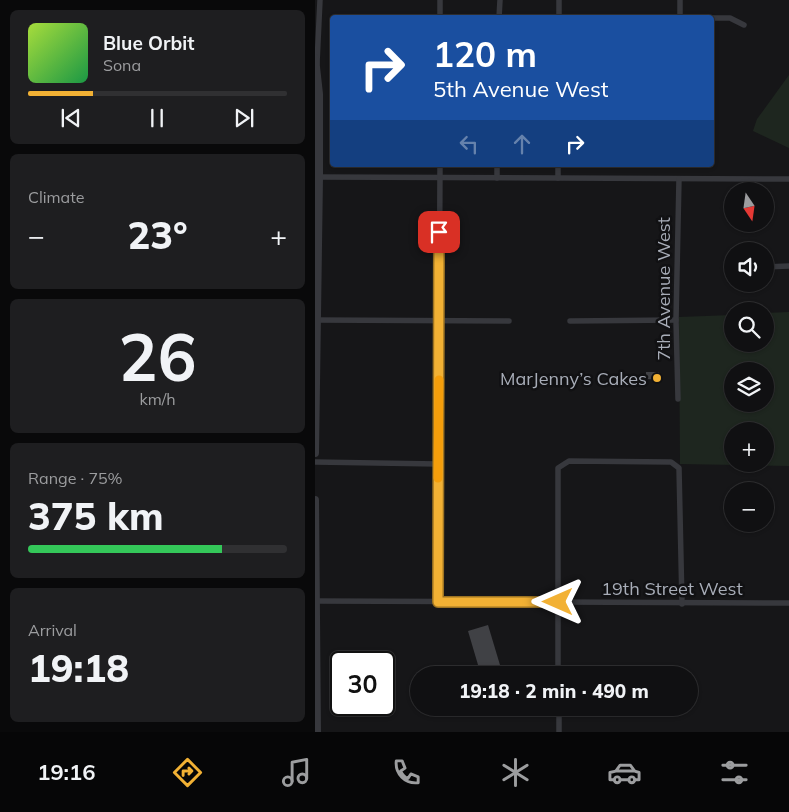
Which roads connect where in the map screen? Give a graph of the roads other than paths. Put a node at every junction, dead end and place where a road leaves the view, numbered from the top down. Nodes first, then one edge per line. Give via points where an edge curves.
1 (320, 0) edge
2 (440, 0) edge
3 (499, 0) edge
4 (559, 0) edge
5 (680, 0) edge
6 (440, 15) edge
7 (499, 15) edge
8 (559, 15) edge
9 (680, 15) edge
10 (714, 18) edge
11 (744, 24) dead end
12 (316, 61) edge
13 (440, 167) edge
14 (497, 167) edge
15 (558, 167) edge
16 (317, 177) edge
17 (439, 178) junction
18 (497, 178) junction
19 (558, 178) junction
20 (789, 179) edge
21 (679, 180) junction
22 (789, 266) edge
23 (774, 267) edge
24 (316, 320) edge
25 (676, 320) junction
26 (439, 321) junction
27 (509, 321) dead end
28 (570, 321) dead end
29 (678, 399) dead end
30 (315, 453) edge
31 (315, 462) edge
32 (438, 464) junction
33 (315, 500) edge
34 (315, 601) edge
35 (438, 602) junction
36 (558, 602) junction
37 (789, 603) edge
38 (682, 604) junction
39 (558, 666) edge
40 (559, 716) edge
41 (317, 732) edge
42 (559, 732) edge

1 - 12 street
2 - 6 street
3 - 7 street
4 - 8 street
5 - 9 street
10 - 11 street via 730,18
12 - 16 street
13 - 17 street
14 - 18 street
15 - 19 street
16 - 17 street
16 - 24 street
17 - 18 street
17 - 26 street
18 - 19 street
19 - 21 street
20 - 21 street
21 - 25 street, 7th Avenue West
22 - 23 street
24 - 26 street
24 - 30 street
25 - 28 street
25 - 29 street, 7th Avenue West
26 - 27 street
26 - 32 street
31 - 32 street
32 - 35 street
33 - 34 street
34 - 35 street, 19th Street West
34 - 41 street
35 - 36 street, 19th Street West
36 - 38 street, 19th Street West
36 - 38 street via 558,468 569,461 671,462 679,468
36 - 39 street
37 - 38 street, 19th Street West
40 - 42 street

